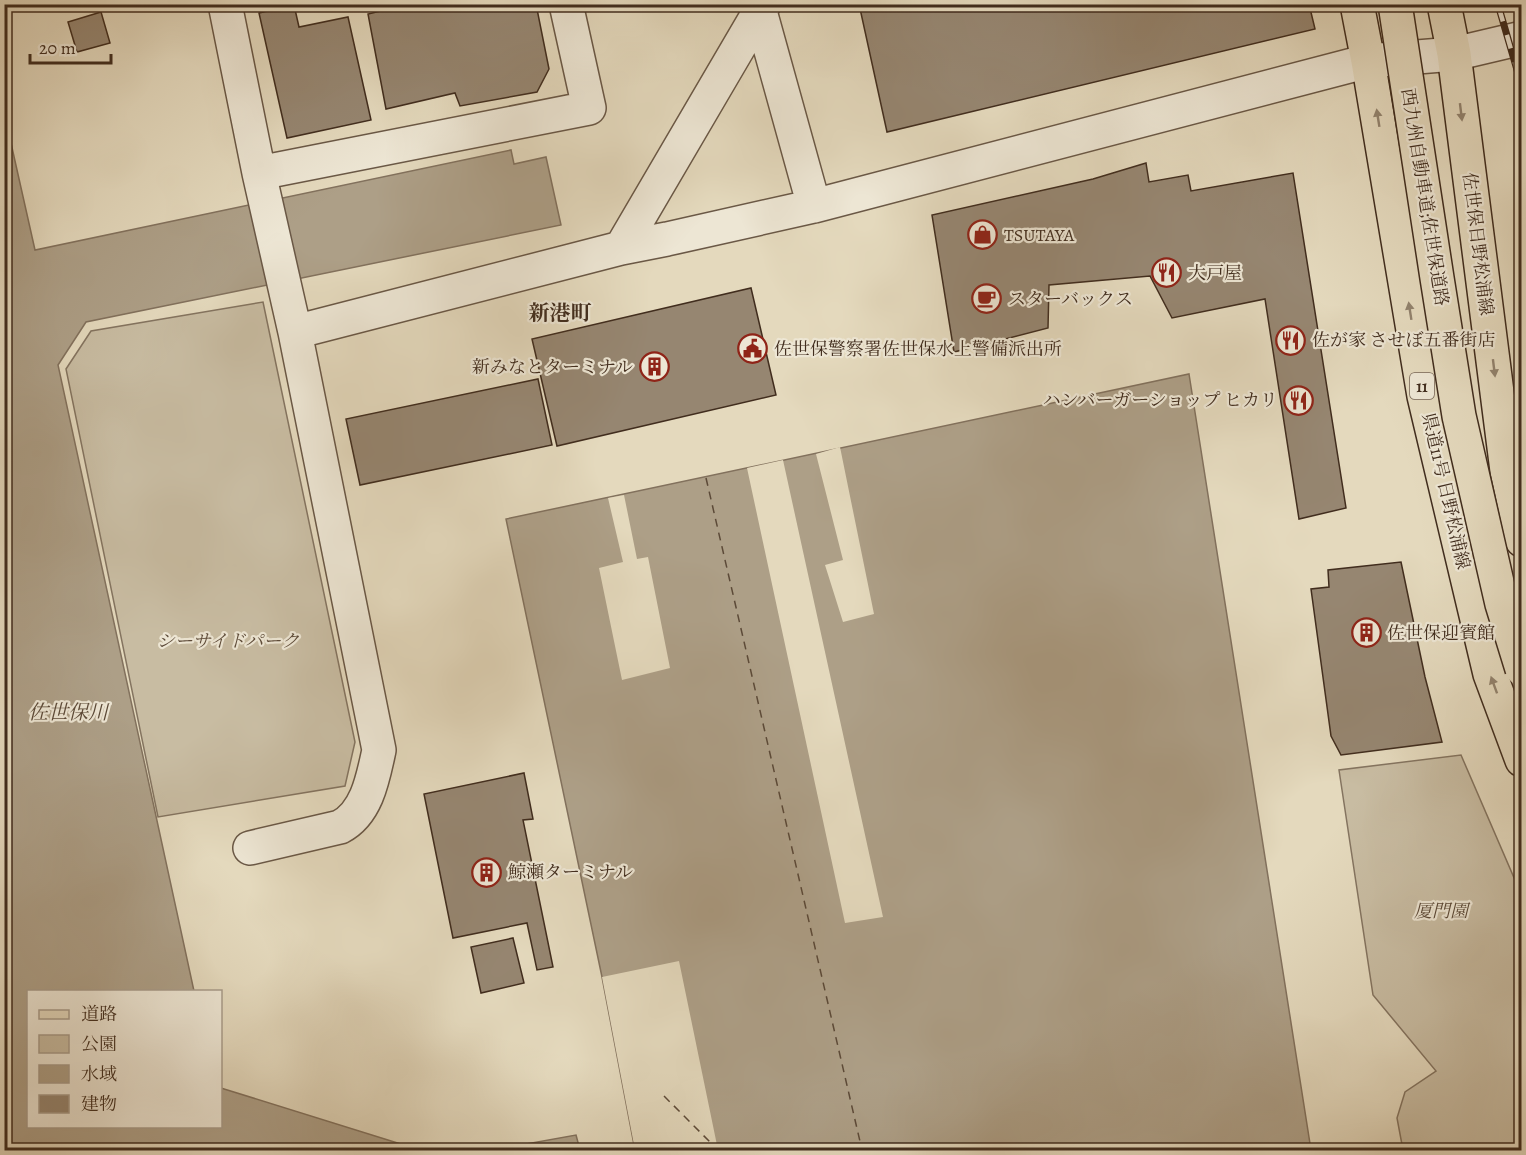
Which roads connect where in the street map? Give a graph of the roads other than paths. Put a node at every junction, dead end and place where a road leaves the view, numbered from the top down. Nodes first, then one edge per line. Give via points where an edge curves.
1 (225, 4) edge
2 (566, 4) edge
3 (1357, 4) edge
4 (1395, 4) edge
5 (1444, 4) edge
6 (760, 7) edge
7 (1521, 38) edge
8 (1454, 54) junction
9 (1368, 61) junction
10 (262, 186) junction
11 (814, 206) junction
12 (621, 248) junction
13 (295, 332) junction
14 (1521, 540) edge
15 (1521, 669) edge
16 (1521, 760) edge
17 (250, 848) dead end

1 - 10 street
2 - 10 street via 588,108
3 - 9 main road, 県道11号 日野松浦線 / 11
4 - 15 main road, 西九州自動車道;佐世保道路, bridge via 1459,416
5 - 8 main road
6 - 11 street
6 - 12 street
7 - 8 street
8 - 9 street
8 -> 14 main road, 佐世保日野松浦線 via 1507,471
9 - 11 street
16 -> 9 main road, 県道11号 日野松浦線 / 11 via 1490,674 1424,396
10 - 13 street
11 - 12 street
12 - 13 street
13 - 17 street via 379,750 372,783 351,822

